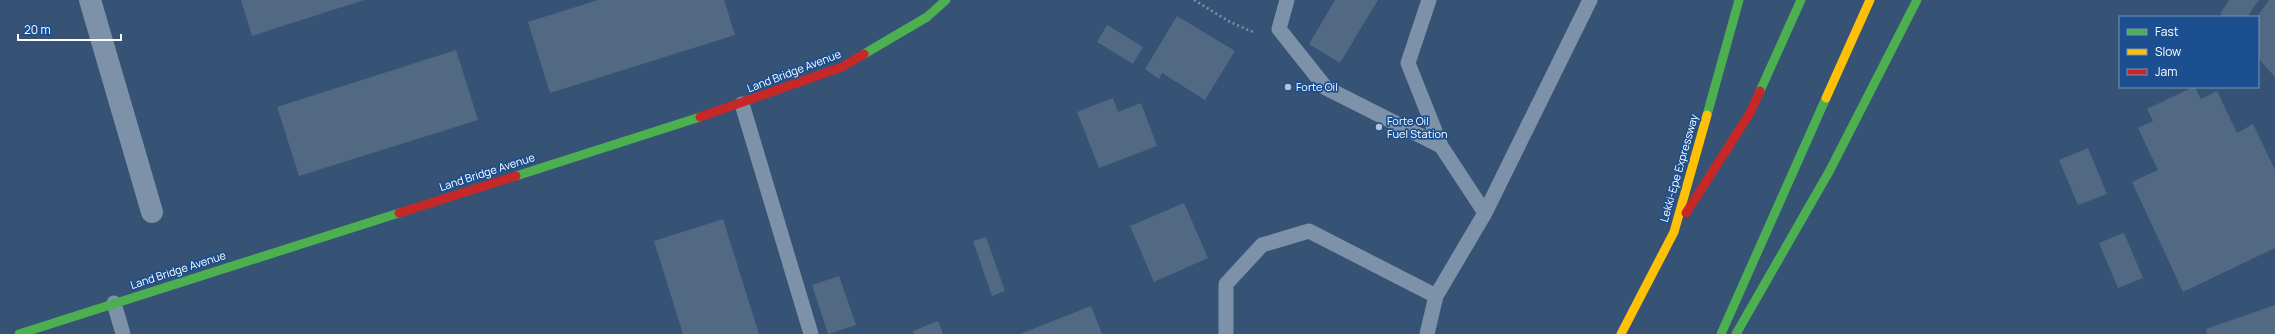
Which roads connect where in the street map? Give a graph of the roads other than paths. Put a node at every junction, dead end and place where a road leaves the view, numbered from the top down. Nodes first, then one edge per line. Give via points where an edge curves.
1 (90, 0) edge
2 (946, 0) edge
3 (1287, 0) edge
4 (1429, 0) edge
5 (1590, 0) edge
6 (1739, 0) edge
7 (1801, 0) edge
8 (1870, 0) edge
9 (1917, 0) edge
10 (742, 104) junction
11 (1441, 146) junction
12 (152, 212) dead end
13 (1485, 213) junction
14 (1674, 232) junction
15 (1436, 296) junction
16 (114, 303) junction
17 (19, 334) edge
18 (123, 334) edge
19 (811, 334) edge
20 (1226, 334) edge
21 (1427, 334) edge
22 (1621, 334) edge
23 (1721, 334) edge
24 (1736, 334) edge

1 - 12 street
2 - 10 main road, Land Bridge Avenue via 927,17 842,67
3 - 11 lane via 1279,29 1326,88
4 - 11 lane via 1408,63
5 - 13 lane
6 - 14 main road, Lekki-Epe Expressway
7 - 14 main road via 1750,113
8 - 23 main road
9 - 24 main road via 1868,99
10 - 16 main road, Land Bridge Avenue
10 - 19 lane
11 - 13 lane
13 - 15 lane
14 - 22 main road, Lekki-Epe Expressway
15 - 20 lane via 1309,231 1262,245 1226,284
15 - 21 lane
16 - 17 main road, Land Bridge Avenue
16 - 18 lane

